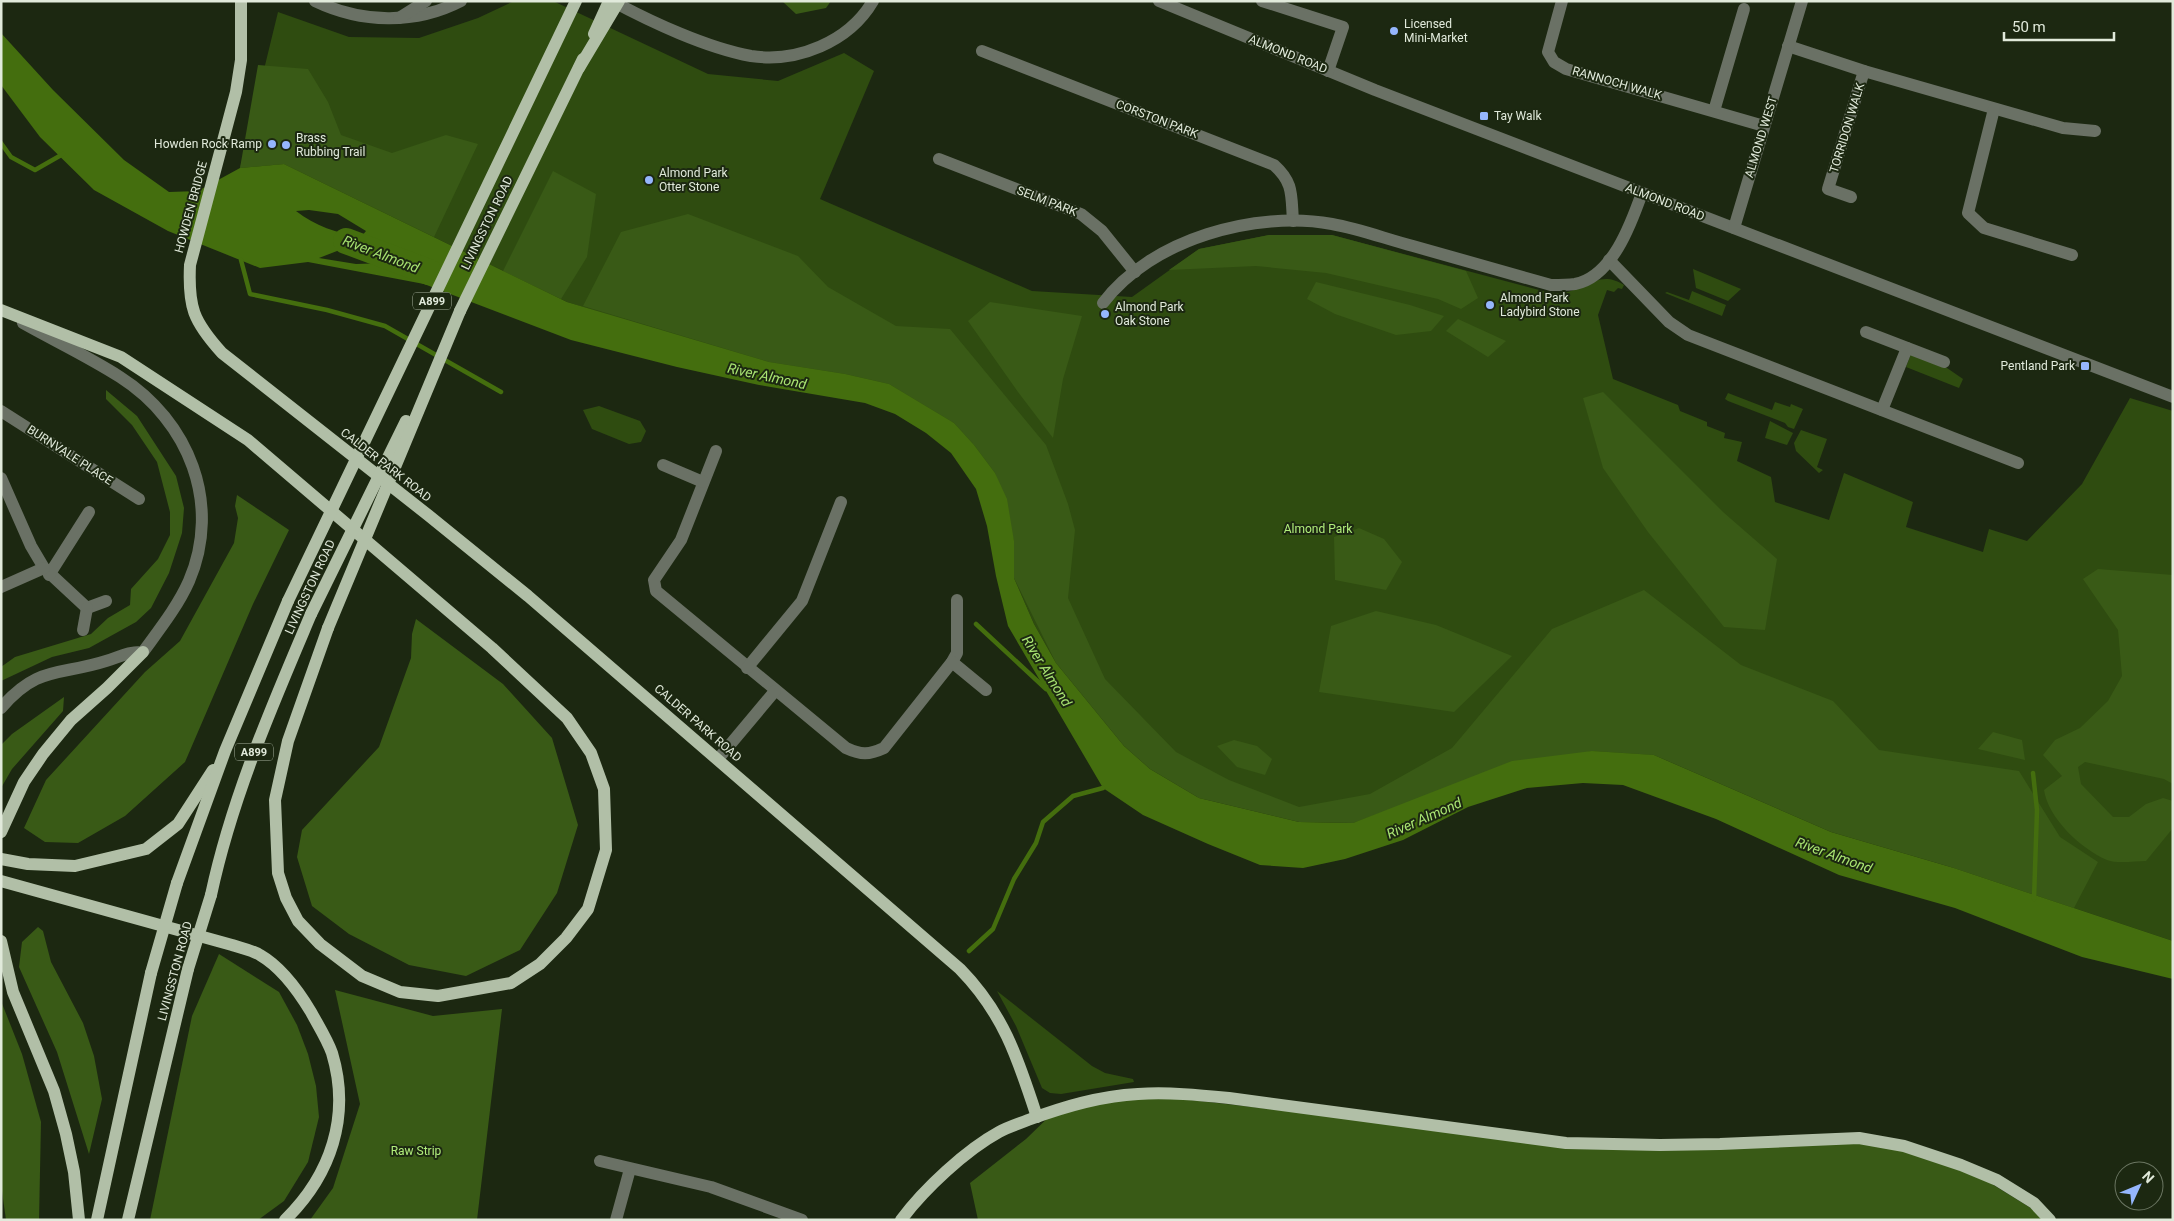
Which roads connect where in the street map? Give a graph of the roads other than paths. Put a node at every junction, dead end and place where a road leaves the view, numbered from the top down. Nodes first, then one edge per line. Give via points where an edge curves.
1 (241, 1) edge
2 (315, 1) edge
3 (426, 1) edge
4 (461, 1) edge
5 (576, 1) edge
6 (610, 1) edge
7 (619, 1) edge
8 (1159, 1) edge
9 (1262, 1) edge
10 (1562, 1) edge
11 (1802, 1) edge
12 (870, 5) edge
13 (1744, 9) dead end
14 (397, 19) junction
15 (1788, 46) junction
16 (982, 51) dead end
17 (579, 68) junction
18 (1328, 71) junction
19 (1864, 71) junction
20 (1994, 109) junction
21 (1714, 111) junction
22 (1764, 126) junction
23 (2095, 130) dead end
24 (939, 159) dead end
25 (1642, 193) junction
26 (1851, 197) dead end
27 (1293, 221) junction
28 (1734, 228) junction
29 (2072, 255) dead end
30 (1609, 260) junction
31 (190, 265) joint
32 (1135, 272) junction
33 (1103, 303) dead end
34 (1, 311) edge
35 (460, 311) junction
36 (1866, 332) dead end
37 (1907, 348) junction
38 (1944, 362) dead end
39 (2173, 397) edge
40 (1882, 410) junction
41 (1, 411) edge
42 (716, 451) dead end
43 (2018, 462) dead end
44 (663, 465) dead end
45 (1, 478) edge
46 (703, 482) junction
47 (139, 499) dead end
48 (841, 502) dead end
49 (89, 512) dead end
50 (46, 571) junction
51 (1, 587) edge
52 (957, 600) dead end
53 (106, 601) dead end
54 (87, 608) junction
55 (83, 630) dead end
56 (143, 652) junction
57 (952, 662) junction
58 (747, 668) junction
59 (986, 690) dead end
60 (775, 691) junction
61 (1, 708) edge
62 (226, 752) junction
63 (718, 759) junction
64 (1, 832) edge
65 (1, 859) edge
66 (1, 881) edge
67 (1, 941) edge
68 (1037, 1117) junction
69 (600, 1161) dead end
70 (630, 1168) junction
71 (79, 1220) edge
72 (97, 1220) edge
73 (128, 1220) edge
74 (285, 1220) edge
75 (616, 1220) edge
76 (802, 1220) edge
77 (901, 1220) edge
78 (2050, 1220) edge

1 - 31 main road, HOWDEN BRIDGE via 241,60 236,92
2 - 14 street via 353,15
3 - 14 street
4 - 14 street via 411,18
5 - 62 main road, LIVINGSTON ROAD / A899, bridge via 288,601
6 - 12 street via 698,40 750,56 781,57 806,52 848,31
6 - 17 main road, LIVINGSTON ROAD / A899, bridge
7 - 17 main road, bridge
8 - 18 street, ALMOND ROAD
9 - 18 street via 1342,27
10 - 21 street, RANNOCH WALK via 1548,52 1554,62 1566,69
11 - 15 street, ALMOND WEST
13 - 21 street
15 - 19 street, TORRIDON WALK
15 - 22 street, ALMOND WEST
16 - 27 street, CORSTON PARK via 1274,165 1286,175 1291,190
17 - 35 main road, LIVINGSTON ROAD / A899
18 - 25 street, ALMOND ROAD
19 - 20 street, TORRIDON WALK
19 - 26 street, TORRIDON WALK via 1828,189
20 - 23 street, TORRIDON WALK via 2063,128
20 - 29 street via 1968,213 1984,228
21 - 22 street, RANNOCH WALK
22 - 28 street, ALMOND WEST
24 - 32 street, SELM PARK via 1081,214 1102,231
25 - 28 street, ALMOND ROAD
25 - 30 street via 1629,227
27 - 30 street via 1332,224 1551,285 1576,284 1595,275
27 - 32 street via 1256,223 1196,238 1158,255
28 - 39 street, ALMOND ROAD
30 - 40 street via 1669,322 1688,335
31 - 63 main road, CALDER PARK ROAD via 189,289 193,309 202,331 222,353 528,596
32 - 33 street
34 - 35 main road, bridge via 121,357 248,440 492,648 567,718 591,753 604,789 606,850 588,909 540,964 511,983 438,996 400,992 362,976 320,944 298,921 278,873 275,800 288,740 328,628
34 - 56 street via 121,377 161,410 182,441 195,473 204,514 200,548 188,582
35 - 73 main road, LIVINGSTON ROAD / A899, bridge via 311,614 264,724 222,845 211,895 188,969
36 - 37 street
37 - 38 street
37 - 40 street
40 - 43 street
41 - 47 street, BURNVALE PLACE
42 - 46 street
44 - 46 street
45 - 50 street
46 - 58 street via 681,540 654,580 656,591
48 - 58 street via 802,601
49 - 50 street
50 - 51 street
50 - 54 street
52 - 57 street via 957,653
53 - 54 street
54 - 55 street
56 - 61 street via 130,651 105,662 36,678
56 - 64 main road via 70,720 43,754 24,782
57 - 59 street
57 - 60 street via 884,748 870,754 858,754 846,748
58 - 60 street
60 - 63 street
62 - 65 main road via 178,824 146,849 75,866
62 - 72 main road, LIVINGSTON ROAD / A899, bridge via 177,883 151,972
63 - 68 main road, CALDER PARK ROAD via 975,984 1007,1033
66 - 74 main road via 260,955 303,999 332,1052 339,1114 333,1145 321,1174 302,1203
67 - 71 main road via 14,992 54,1091 74,1172
68 - 77 main road via 1000,1131 980,1144 916,1200
68 - 78 main road via 1066,1106 1114,1096 1185,1094 1566,1143 1710,1144 1859,1138 1904,1146 1997,1180 2034,1203
69 - 70 street
70 - 75 street
70 - 76 street via 711,1187

